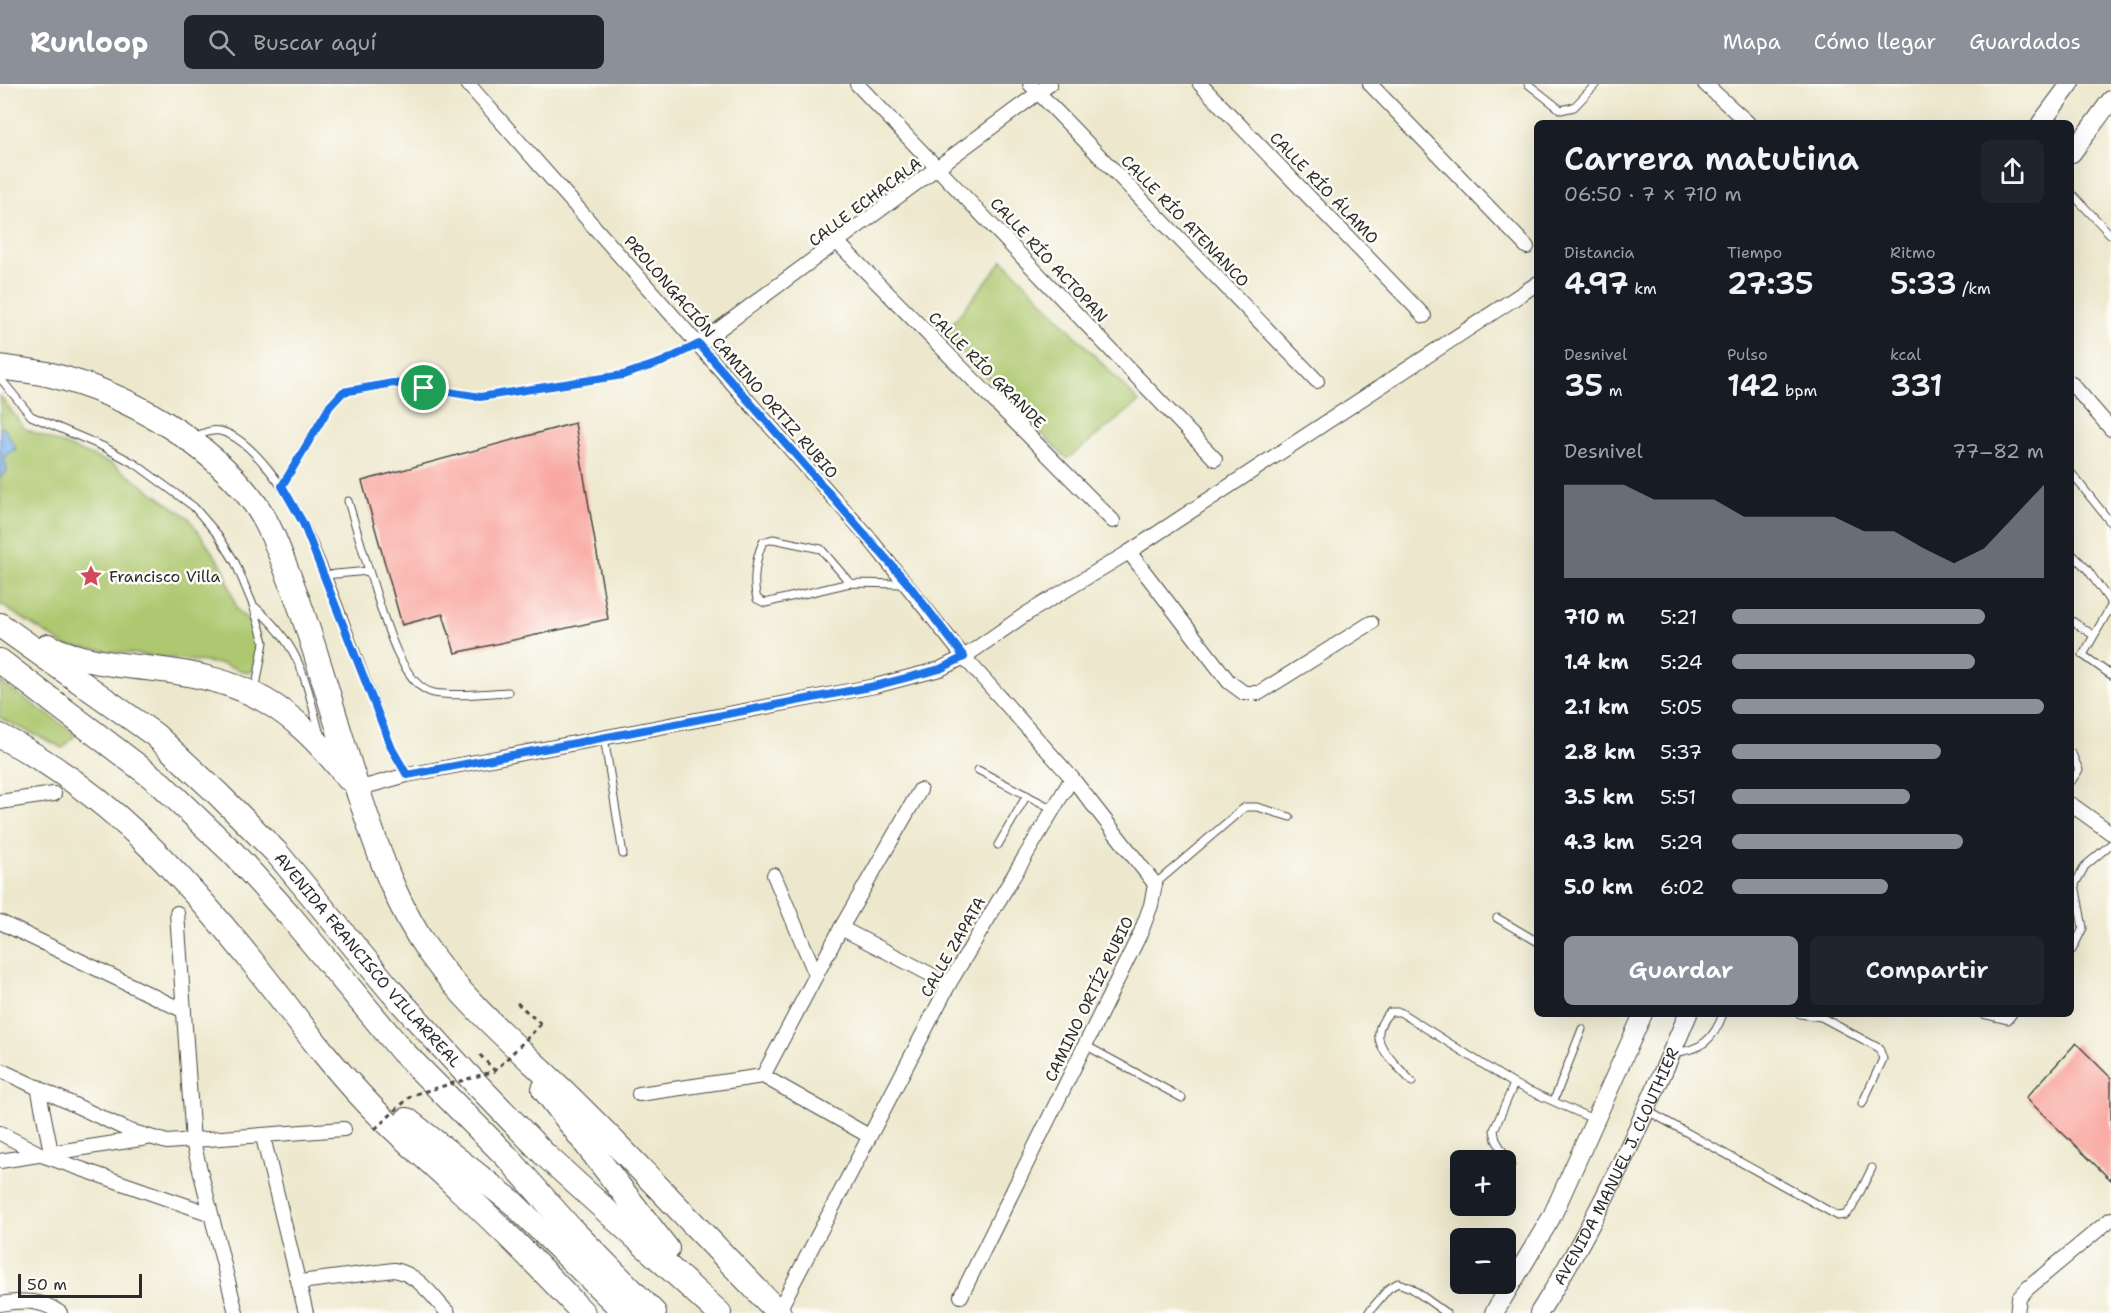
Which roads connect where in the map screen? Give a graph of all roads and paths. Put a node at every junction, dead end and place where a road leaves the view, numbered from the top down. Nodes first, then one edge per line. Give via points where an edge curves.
1 (468, 84) edge
2 (857, 84) edge
3 (1200, 84) edge
4 (1370, 84) edge
5 (1528, 84) edge
6 (1596, 84) edge
7 (1705, 84) edge
8 (2070, 84) edge
9 (1039, 87) edge
10 (2111, 99) edge
11 (1745, 120) edge
12 (2043, 120) edge
13 (2074, 150) edge
14 (938, 167) junction
15 (2074, 196) edge
16 (2111, 235) edge
17 (838, 243) junction
18 (1527, 247) dead end
19 (1534, 286) edge
20 (1424, 315) dead end
21 (699, 344) junction
22 (0, 367) edge
23 (0, 378) edge
24 (1317, 381) dead end
25 (2074, 386) edge
26 (2111, 429) edge
27 (187, 439) junction
28 (1215, 459) dead end
29 (2074, 477) edge
30 (282, 486) junction
31 (348, 501) dead end
32 (1113, 521) dead end
33 (2111, 523) edge
34 (1129, 552) junction
35 (2074, 556) edge
36 (369, 572) junction
37 (325, 575) junction
38 (850, 583) junction
39 (909, 585) junction
40 (2111, 604) edge
41 (253, 605) junction
42 (2074, 622) edge
43 (1371, 623) dead end
44 (0, 624) edge
45 (2093, 635) junction
46 (964, 657) junction
47 (0, 661) edge
48 (2111, 675) edge
49 (508, 692) dead end
50 (255, 694) junction
51 (0, 736) edge
52 (604, 737) junction
53 (323, 746) junction
54 (2074, 759) edge
55 (978, 770) dead end
56 (407, 775) junction
57 (2074, 777) edge
58 (1072, 778) junction
59 (357, 789) junction
60 (920, 790) dead end
61 (54, 794) dead end
62 (1027, 795) junction
63 (0, 802) edge
64 (2074, 806) edge
65 (1053, 809) junction
66 (1290, 817) dead end
67 (2111, 833) edge
68 (2111, 844) edge
69 (998, 845) dead end
70 (623, 854) dead end
71 (774, 875) dead end
72 (1155, 884) junction
73 (177, 913) dead end
74 (1497, 918) dead end
75 (0, 922) edge
76 (841, 928) junction
77 (1534, 940) edge
78 (2074, 946) edge
79 (816, 975) junction
80 (949, 984) junction
81 (517, 1004) dead end
82 (184, 1011) junction
83 (1642, 1017) edge
84 (1687, 1017) edge
85 (1722, 1017) edge
86 (1821, 1017) edge
87 (1995, 1017) edge
88 (2010, 1017) edge
89 (1582, 1029) dead end
90 (512, 1044) junction
91 (1085, 1045) junction
92 (1672, 1052) junction
93 (325, 1055) junction
94 (480, 1055) dead end
95 (0, 1070) edge
96 (495, 1071) junction
97 (763, 1076) junction
98 (1412, 1082) dead end
99 (1514, 1084) junction
100 (38, 1088) junction
101 (639, 1094) dead end
102 (1182, 1098) dead end
103 (1554, 1100) junction
104 (1862, 1104) dead end
105 (1646, 1110) junction
106 (1597, 1120) junction
107 (375, 1129) dead end
108 (344, 1130) dead end
109 (0, 1133) edge
110 (870, 1136) junction
111 (263, 1137) junction
112 (150, 1138) junction
113 (193, 1142) junction
114 (1502, 1150) edge
115 (48, 1154) junction
116 (0, 1161) edge
117 (1872, 1168) dead end
118 (211, 1214) junction
119 (2111, 1219) edge
120 (300, 1282) junction
121 (961, 1296) dead end
122 (0, 1304) edge
123 (713, 1307) edge
124 (55, 1309) edge
125 (778, 1312) edge
126 (236, 1313) edge
127 (306, 1313) edge
128 (448, 1313) edge
129 (583, 1313) edge
130 (626, 1313) edge
131 (654, 1313) edge
132 (1368, 1313) edge
133 (1446, 1313) edge
134 (1494, 1313) edge
135 (1539, 1313) edge
136 (2017, 1313) edge

1 - 21 street, PROLONGACIÓN CAMINO ORTIZ RUBIO
2 - 14 street, CALLE RÍO ACTOPAN
3 - 20 street, CALLE RÍO ÁLAMO
4 - 18 street
5 - 6 lane via 1551,106 1561,110 1574,107
7 - 11 street
8 - 12 main road
9 - 14 street, CALLE ECHACALA
9 - 24 street, CALLE RÍO ATENANCO
10 - 13 main road
14 - 17 street, CALLE ECHACALA
14 - 28 street, CALLE RÍO ACTOPAN
15 - 16 lane
17 - 21 street, CALLE ECHACALA
17 - 32 street, CALLE RÍO GRANDE
19 - 34 street
21 - 30 lane via 623,375 480,397 393,383 343,392 330,406
21 - 39 street, PROLONGACIÓN CAMINO ORTIZ RUBIO
22 - 27 highway via 51,375 100,392
23 - 41 lane via 32,416 137,465 194,507 235,562
25 - 26 street
27 - 30 lane via 220,431 251,451
27 - 59 highway via 218,462 255,504 276,541 302,610
29 - 33 lane
30 - 37 lane
31 - 36 lane
34 - 43 street via 1229,682 1244,693 1259,693
34 - 46 street via 1007,626
35 - 40 lane
36 - 37 lane
36 - 49 lane via 404,666 421,688 434,693
37 - 56 lane via 388,740
38 - 38 lane via 821,549 773,539 764,542 759,551 755,591 757,599 765,603
38 - 39 lane
39 - 46 street, PROLONGACIÓN CAMINO ORTIZ RUBIO
40 - 45 lane
41 - 50 lane via 264,642
41 - 53 lane via 277,626 294,651 305,676
42 - 45 lane
44 - 50 highway via 66,655 214,678
44 - 123 highway, AVENIDA FRANCISCO VILLARREAL via 155,735 217,792 276,852 392,992 464,1071 544,1154
45 - 48 lane via 2083,655
46 - 52 street via 909,678
46 - 58 street
47 - 131 highway, AVENIDA FRANCISCO VILLARREAL via 159,783 234,854 402,1052
50 - 53 highway via 301,725
51 - 93 highway via 68,777 117,815 163,859 210,909
52 - 56 street
52 - 70 lane
53 - 59 highway
54 - 57 lane via 2079,770
55 - 62 lane
56 - 59 street
58 - 65 street, CALLE ZAPATA
58 - 72 street
59 - 90 highway via 381,861 429,952
60 - 76 street
61 - 63 street
62 - 65 lane
62 - 69 lane
64 - 67 street
65 - 80 street, CALLE ZAPATA
66 - 72 lane via 1245,807
68 - 78 lane via 2085,866 2075,884 2083,928
71 - 79 street
72 - 91 street, CAMINO ORTÍZ RUBIO via 1141,932
73 - 82 street
74 - 77 lane
75 - 82 street
76 - 79 street
76 - 80 street
79 - 97 street
80 - 110 street, CALLE ZAPATA
81 - 96 path, bridge via 541,1024
82 - 113 street
83 - 106 main road
84 - 92 main road, AVENIDA MANUEL J. CLOUTHIER
85 - 92 lane via 1719,1027 1702,1047
86 - 104 lane via 1879,1048 1883,1059
87 - 88 lane
89 - 103 lane
90 - 123 highway via 560,1112
90 - 125 highway via 571,1099
91 - 102 lane
91 - 121 street, CAMINO ORTÍZ RUBIO
92 - 105 main road, AVENIDA MANUEL J. CLOUTHIER
93 - 129 highway via 364,1099 514,1240
93 - 130 highway via 512,1202
94 - 96 path
95 - 100 street
96 - 107 path, bridge via 412,1095
97 - 101 street
97 - 110 street
98 - 99 lane via 1378,1042 1382,1020 1390,1012 1400,1012
99 - 103 lane
99 - 114 lane via 1494,1130
100 - 112 street
100 - 115 street
103 - 106 lane
105 - 117 lane via 1838,1215 1845,1215 1852,1208
105 - 135 main road, AVENIDA MANUEL J. CLOUTHIER via 1617,1177
106 - 134 main road via 1551,1218
108 - 111 street
109 - 115 street
110 - 125 street, CALLE ZAPATA
111 - 113 street
111 - 120 street
112 - 113 street
112 - 115 street
113 - 118 street
115 - 116 street
115 - 118 street
118 - 126 street
119 - 136 street via 2028,1288 2019,1298
120 - 127 street
120 - 128 street via 394,1270 414,1277
122 - 124 street via 36,1302
132 - 133 lane via 1398,1283

